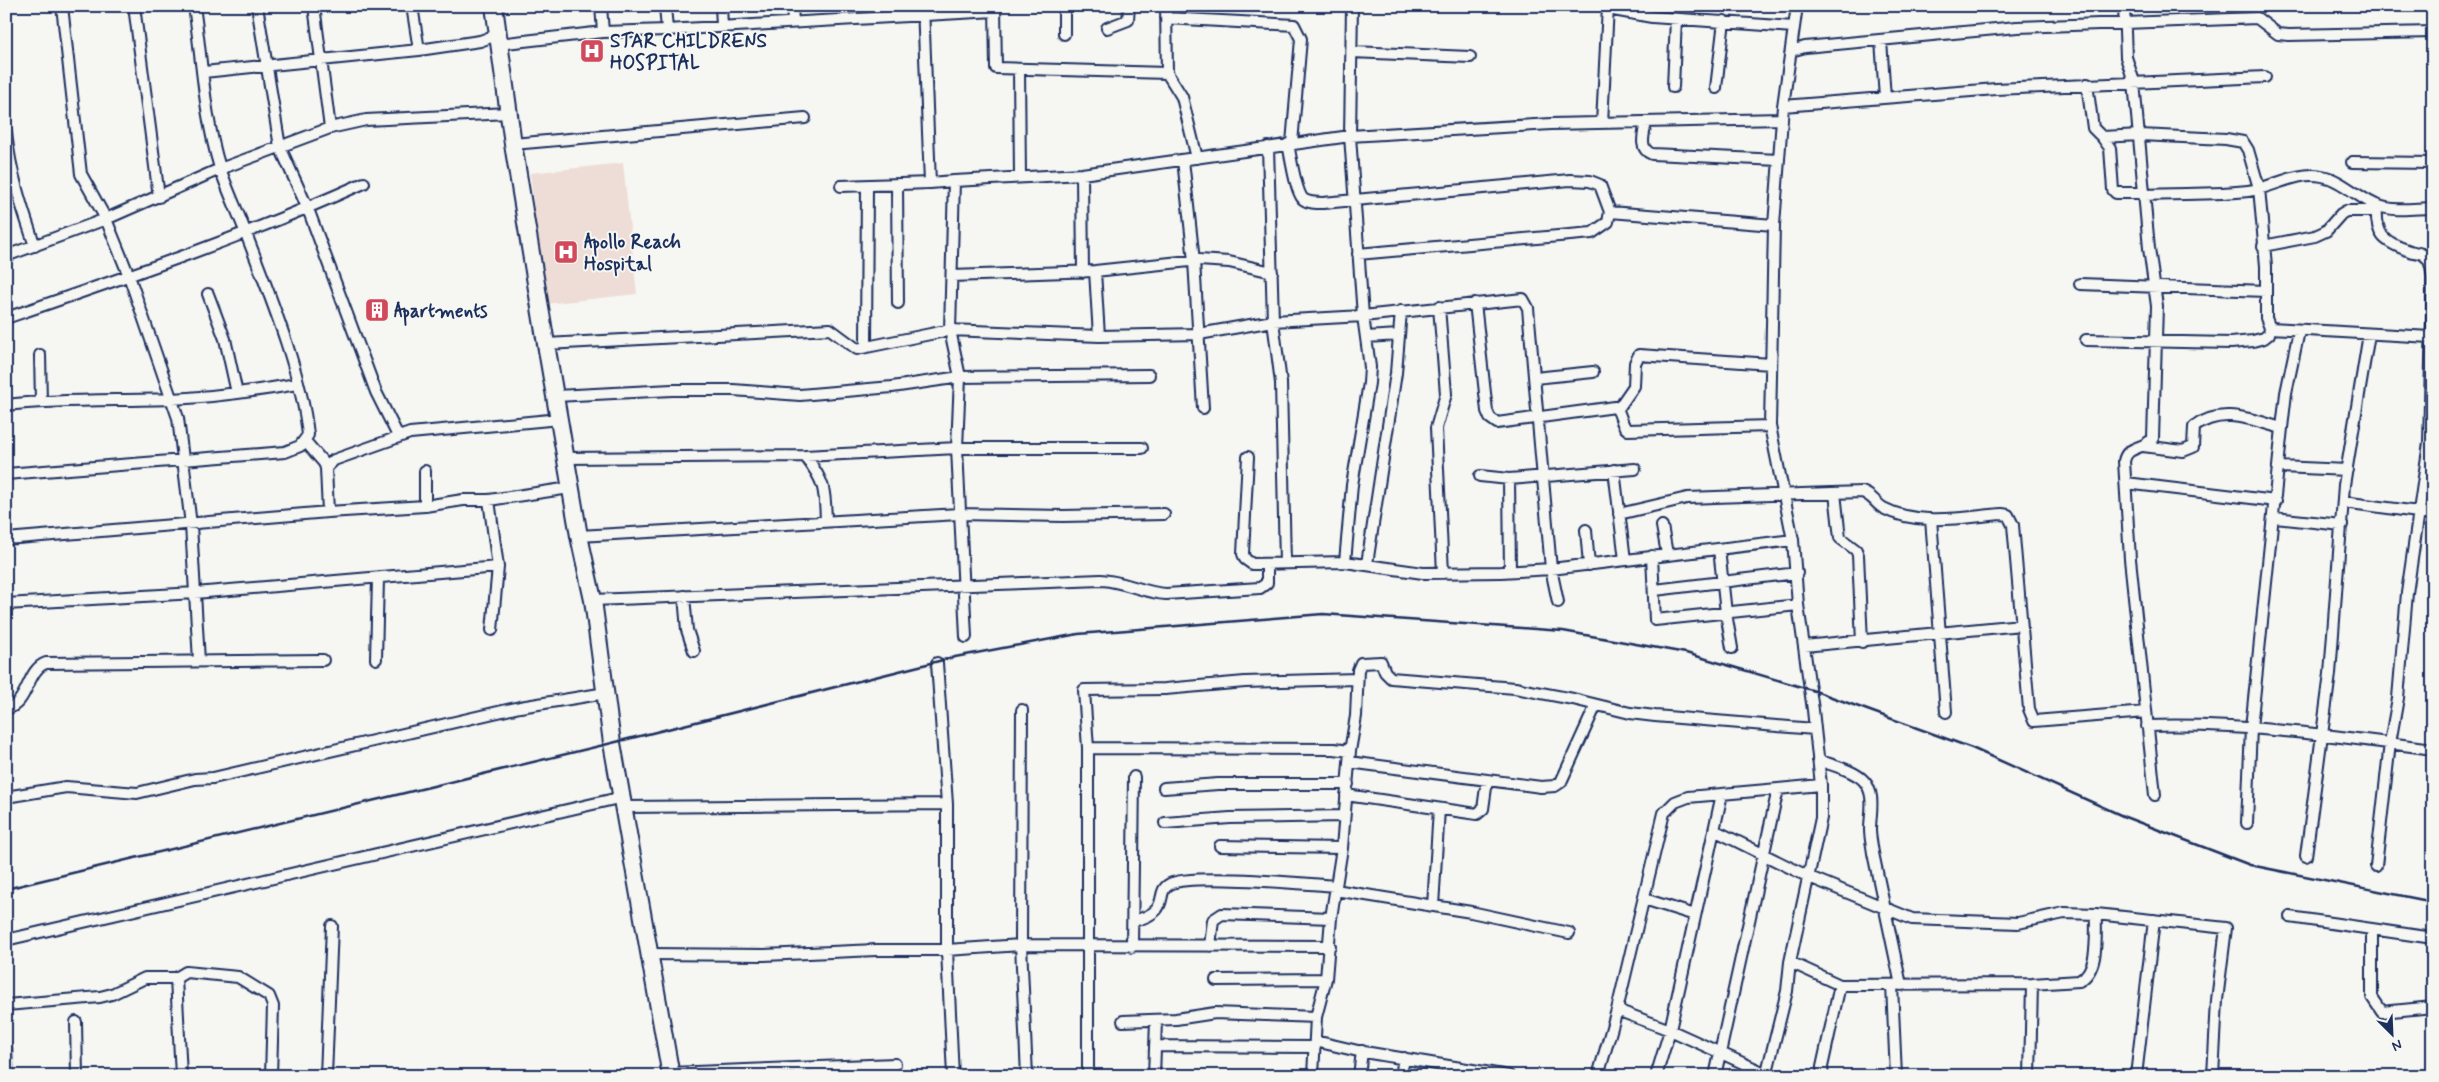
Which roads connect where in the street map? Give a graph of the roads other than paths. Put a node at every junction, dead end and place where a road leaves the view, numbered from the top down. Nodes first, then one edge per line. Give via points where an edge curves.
1 (62, 6) edge
2 (134, 6) edge
3 (194, 6) edge
4 (257, 6) edge
5 (314, 6) edge
6 (412, 6) edge
7 (601, 6) edge
8 (665, 6) edge
9 (721, 6) edge
10 (792, 6) edge
11 (1064, 6) edge
12 (1130, 6) edge
13 (1166, 6) edge
14 (1352, 6) edge
15 (1797, 6) edge
16 (2124, 6) edge
17 (1608, 8) edge
18 (492, 9) edge
19 (995, 9) edge
20 (923, 11) edge
21 (1166, 18) junction
22 (1676, 19) junction
23 (793, 22) junction
24 (1724, 22) junction
25 (2125, 22) junction
26 (722, 26) junction
27 (1794, 27) junction
28 (1107, 28) dead end
29 (667, 30) junction
30 (604, 32) junction
31 (2433, 32) edge
32 (1064, 34) dead end
33 (497, 39) junction
34 (1881, 40) junction
35 (419, 50) junction
36 (1791, 51) junction
37 (1352, 52) junction
38 (1470, 57) dead end
39 (320, 60) junction
40 (265, 64) junction
41 (1019, 69) junction
42 (204, 72) junction
43 (1167, 73) junction
44 (2265, 77) dead end
45 (2134, 82) junction
46 (2087, 84) junction
47 (1673, 87) dead end
48 (1716, 88) dead end
49 (1885, 98) junction
50 (1782, 106) junction
51 (509, 113) junction
52 (805, 118) dead end
53 (1782, 119) junction
54 (1646, 122) junction
55 (1602, 123) junction
56 (330, 128) junction
57 (6, 132) edge
58 (2140, 135) junction
59 (1350, 136) junction
60 (2102, 137) junction
61 (513, 144) junction
62 (1290, 144) junction
63 (280, 147) junction
64 (1268, 147) junction
65 (1197, 158) junction
66 (1183, 160) junction
67 (1779, 160) junction
68 (2352, 162) dead end
69 (2433, 163) edge
70 (220, 169) junction
71 (1082, 174) junction
72 (1020, 177) junction
73 (954, 181) junction
74 (930, 183) junction
75 (364, 184) dead end
76 (896, 184) junction
77 (841, 186) dead end
78 (867, 186) junction
79 (2259, 188) junction
80 (2144, 194) junction
81 (159, 197) junction
82 (1356, 200) junction
83 (308, 208) junction
84 (2433, 208) edge
85 (2377, 209) junction
86 (1610, 212) junction
87 (106, 219) junction
88 (1774, 225) junction
89 (246, 232) junction
90 (35, 246) junction
91 (2263, 246) junction
92 (1358, 254) junction
93 (6, 256) edge
94 (1194, 261) junction
95 (1095, 271) junction
96 (1082, 272) junction
97 (1272, 272) junction
98 (128, 276) junction
99 (952, 276) junction
100 (2080, 284) dead end
101 (2156, 287) junction
102 (2266, 291) junction
103 (208, 294) dead end
104 (898, 303) dead end
105 (1475, 303) junction
106 (1439, 307) junction
107 (1401, 311) junction
108 (1364, 316) junction
109 (6, 318) edge
110 (1274, 321) junction
111 (2270, 328) junction
112 (950, 330) junction
113 (2299, 331) junction
114 (1199, 334) junction
115 (2369, 334) junction
116 (1399, 335) junction
117 (1099, 336) junction
118 (1366, 337) junction
119 (2431, 337) junction
120 (2086, 340) dead end
121 (2155, 340) junction
122 (546, 344) junction
123 (866, 347) junction
124 (40, 355) dead end
125 (1772, 364) junction
126 (1593, 372) dead end
127 (1149, 375) dead end
128 (960, 377) junction
129 (1535, 378) junction
130 (297, 384) junction
131 (237, 393) junction
132 (556, 396) junction
133 (173, 399) junction
134 (42, 401) junction
135 (6, 404) edge
136 (1203, 408) dead end
137 (1618, 409) junction
138 (1539, 418) junction
139 (560, 419) junction
140 (1770, 426) junction
141 (2282, 428) junction
142 (398, 436) junction
143 (305, 441) junction
144 (2431, 443) edge
145 (2143, 446) junction
146 (957, 448) junction
147 (1142, 448) dead end
148 (805, 456) junction
149 (1248, 456) dead end
150 (565, 458) junction
151 (184, 460) junction
152 (2279, 467) junction
153 (326, 468) junction
154 (1635, 469) dead end
155 (1614, 470) junction
156 (2347, 470) junction
157 (424, 471) dead end
158 (6, 474) edge
159 (1480, 476) dead end
160 (1544, 477) junction
161 (1509, 479) junction
162 (2126, 483) junction
163 (570, 488) junction
164 (1835, 493) junction
165 (1784, 496) junction
166 (489, 500) junction
167 (2276, 502) junction
168 (2343, 502) junction
169 (425, 506) junction
170 (328, 512) junction
171 (2418, 512) junction
172 (959, 514) junction
173 (1164, 514) dead end
174 (1619, 514) junction
175 (2433, 514) edge
176 (2274, 518) junction
177 (1931, 519) junction
178 (826, 521) junction
179 (191, 525) junction
180 (2342, 525) junction
181 (1662, 526) dead end
182 (1586, 530) dead end
183 (579, 536) junction
184 (6, 539) edge
185 (1793, 540) junction
186 (1719, 549) junction
187 (1667, 554) junction
188 (1652, 556) junction
189 (1625, 560) junction
190 (1345, 562) junction
191 (1285, 563) junction
192 (1367, 564) junction
193 (1589, 564) junction
194 (1267, 565) junction
195 (498, 567) junction
196 (1551, 569) junction
197 (1510, 571) junction
198 (1443, 573) junction
199 (1796, 573) junction
200 (378, 579) junction
201 (1723, 582) junction
202 (962, 587) junction
203 (1655, 590) junction
204 (195, 593) junction
205 (684, 596) junction
206 (593, 600) junction
207 (1558, 602) dead end
208 (6, 604) edge
209 (1798, 605) junction
210 (1726, 613) junction
211 (2021, 625) junction
212 (492, 630) dead end
213 (1940, 632) junction
214 (966, 637) dead end
215 (1862, 642) junction
216 (1804, 646) junction
217 (1732, 648) dead end
218 (694, 651) dead end
219 (376, 659) dead end
220 (323, 660) dead end
221 (199, 661) junction
222 (937, 663) dead end
223 (1357, 680) junction
224 (606, 693) junction
225 (1596, 705) junction
226 (6, 709) edge
227 (1022, 710) dead end
228 (1946, 712) dead end
229 (2146, 712) junction
230 (2147, 726) junction
231 (2252, 728) junction
232 (1814, 729) junction
233 (2321, 736) junction
234 (2390, 743) junction
235 (1088, 748) junction
236 (2433, 749) edge
237 (1350, 751) junction
238 (1818, 760) junction
239 (1349, 762) junction
240 (1134, 777) dead end
241 (1487, 780) junction
242 (1348, 784) junction
243 (1821, 785) junction
244 (1164, 788) dead end
245 (1778, 789) junction
246 (1722, 794) junction
247 (1346, 795) junction
248 (2154, 795) dead end
249 (6, 797) edge
250 (624, 802) junction
251 (947, 804) junction
252 (1439, 809) junction
253 (1344, 816) junction
254 (1165, 823) dead end
255 (2247, 823) dead end
256 (1714, 830) junction
257 (1220, 846) dead end
258 (1342, 848) junction
259 (1764, 853) junction
260 (2306, 856) dead end
261 (2376, 866) dead end
262 (1807, 876) junction
263 (1335, 888) junction
264 (1644, 899) junction
265 (1433, 906) junction
266 (1886, 910) junction
267 (2096, 914) junction
268 (1695, 915) junction
269 (2290, 917) dead end
270 (1331, 918) junction
271 (2154, 920) junction
272 (1133, 921) junction
273 (332, 926) dead end
274 (2372, 928) junction
275 (1570, 933) dead end
276 (2433, 938) edge
277 (6, 940) edge
278 (1021, 945) junction
279 (1210, 946) junction
280 (1330, 946) junction
281 (1088, 947) junction
282 (1132, 947) junction
283 (947, 950) junction
284 (648, 954) junction
285 (1790, 962) junction
286 (176, 978) junction
287 (1326, 979) junction
288 (1216, 980) dead end
289 (2032, 984) junction
290 (1840, 985) junction
291 (1897, 985) junction
292 (6, 1005) edge
293 (2433, 1007) edge
294 (1617, 1010) junction
295 (1316, 1018) junction
296 (1123, 1021) dead end
297 (1156, 1021) junction
298 (76, 1022) dead end
299 (1670, 1030) junction
300 (1315, 1044) junction
301 (1155, 1046) junction
302 (6, 1047) edge
303 (1362, 1051) junction
304 (1719, 1052) junction
305 (1404, 1058) junction
306 (7, 1060) edge
307 (895, 1064) dead end
308 (670, 1074) edge
309 (1766, 1075) edge
310 (8, 1076) edge
311 (77, 1076) edge
312 (180, 1076) edge
313 (271, 1076) edge
314 (326, 1076) edge
315 (953, 1076) edge
316 (1027, 1076) edge
317 (1088, 1076) edge
318 (1154, 1076) edge
319 (1313, 1076) edge
320 (1359, 1076) edge
321 (1401, 1076) edge
322 (1509, 1076) edge
323 (1598, 1076) edge
324 (1656, 1076) edge
325 (1715, 1076) edge
326 (1823, 1076) edge
327 (1896, 1076) edge
328 (2030, 1076) edge
329 (2136, 1076) edge
330 (2213, 1076) edge

1 - 87 street via 78,160 81,174
2 - 81 street
3 - 42 street
4 - 40 street
5 - 39 street
6 - 35 street
7 - 30 street
8 - 29 street
9 - 26 street
10 - 23 street
11 - 32 street
12 - 28 street via 1128,20
13 - 21 street
14 - 37 street
15 - 27 street
16 - 25 street
17 - 22 street via 1652,18
17 - 55 street
18 - 33 main road
19 - 20 street
19 - 41 street via 996,68
20 - 23 street
20 - 74 street
21 - 43 street
21 - 62 street via 1294,26 1301,39
22 - 24 street
22 - 47 street
23 - 26 street
24 - 27 street
24 - 48 street
25 - 31 street via 2257,18 2278,34 2289,35
25 - 34 street via 2018,27
25 - 45 street via 2126,57
26 - 29 street
27 - 36 street
29 - 30 street
30 - 33 street
33 - 35 street
33 - 51 main road
34 - 36 street
34 - 49 street
35 - 39 street
36 - 50 street
37 - 38 street
37 - 59 street
39 - 40 street
39 - 56 street
40 - 42 street
40 - 63 street
41 - 43 street
41 - 72 street
42 - 70 street via 206,111
43 - 65 street via 1182,97
44 - 45 street
45 - 46 street
45 - 58 street
46 - 49 street
46 - 60 street via 2093,128
49 - 50 street
50 - 53 street
51 - 56 street via 366,120
51 - 61 main road
52 - 61 street
53 - 54 street
53 - 67 street
54 - 55 street
54 - 67 street via 1643,144 1644,149 1652,154
55 - 59 street
56 - 63 street
57 - 90 street via 15,186
58 - 60 street
58 - 79 street via 2243,142
58 - 80 street
59 - 62 street
59 - 82 street
60 - 80 street via 2110,148 2113,190 2116,193
61 - 122 main road
62 - 64 street
62 - 82 street via 1299,192 1304,200 1323,203
63 - 70 street
63 - 83 street
64 - 65 street
64 - 97 street
65 - 66 street
66 - 71 street
66 - 94 street
67 - 88 street
68 - 69 street
70 - 81 street
70 - 89 street
71 - 72 street
71 - 96 street
72 - 73 street
73 - 74 street
73 - 99 street
74 - 76 street
75 - 83 street
76 - 78 street
76 - 104 street
77 - 78 street
78 - 123 street
79 - 80 street via 2238,192
79 - 85 street via 2293,178 2324,176
79 - 91 street
80 - 101 street
81 - 87 street
82 - 86 street via 1570,180 1600,185
82 - 92 street
83 - 89 street
83 - 142 street via 376,392
84 - 85 street
85 - 91 street via 2346,211 2326,231 2315,236
85 - 119 street via 2379,232 2390,242 2420,253 2430,262
86 - 88 street
86 - 92 street via 1608,222 1592,233
87 - 90 street
87 - 98 street
88 - 125 street
89 - 98 street
89 - 130 street
90 - 93 street
91 - 102 street
92 - 108 street
94 - 95 street
94 - 97 street via 1229,262
94 - 114 street
95 - 96 street
95 - 117 street
96 - 99 street
97 - 110 street
98 - 109 street
98 - 133 street
99 - 112 street
100 - 101 street
101 - 102 street
101 - 121 street
102 - 111 street via 2266,318
103 - 131 street via 225,339
105 - 106 street
105 - 129 street via 1524,299 1528,308
105 - 138 street via 1490,418 1497,423 1507,423
106 - 107 street
106 - 198 street via 1446,394 1436,428
107 - 108 street
107 - 116 street
108 - 110 street
108 - 118 street
110 - 114 street
110 - 191 street via 1281,383
111 - 113 street
111 - 121 street via 2268,336 2252,342
112 - 117 street
112 - 123 street
112 - 128 street
113 - 115 street
113 - 141 street
114 - 117 street
114 - 136 street
115 - 119 street
115 - 156 street
116 - 118 street
116 - 192 street
118 - 190 street via 1369,383 1352,484
119 - 144 street
120 - 121 street
121 - 145 street via 2153,438
122 - 123 street via 830,329 857,349
122 - 132 main road
124 - 134 street
125 - 137 street via 1639,355 1635,363 1634,386
125 - 140 street
126 - 129 street
127 - 128 street
128 - 132 street via 800,395 672,390
128 - 146 street
129 - 138 street
130 - 131 street
130 - 143 street via 308,435
131 - 133 street
132 - 139 main road
133 - 134 street
133 - 151 street
134 - 135 street
137 - 138 street via 1608,407
137 - 140 street via 1624,428 1628,430
138 - 160 street
139 - 142 street
139 - 150 main road
140 - 165 street
141 - 145 street via 2230,415 2216,416 2194,427 2193,447 2189,449
141 - 152 street
142 - 153 street via 334,460
143 - 151 street via 285,452
143 - 153 street
144 - 171 street
145 - 162 street via 2126,454
146 - 147 street
146 - 148 street
146 - 172 street
148 - 150 street
148 - 178 street via 825,488
149 - 194 street via 1243,554 1252,564
150 - 163 main road
151 - 158 street
151 - 179 street
152 - 156 street
152 - 167 street
153 - 170 street
154 - 155 street
155 - 160 street
155 - 174 street
156 - 168 street
157 - 169 street
159 - 161 street
160 - 161 street
160 - 196 street
161 - 197 street
162 - 167 street
162 - 229 street via 2130,558
163 - 166 street
163 - 183 main road
164 - 165 street
164 - 177 street via 1862,492 1870,495 1882,508
164 - 215 street via 1840,538 1858,555
165 - 174 street via 1687,498
165 - 185 street
166 - 169 street
166 - 195 street
167 - 176 street
168 - 171 street
168 - 180 street
169 - 170 street
170 - 179 street
171 - 175 street
171 - 234 street via 2398,698
172 - 173 street
172 - 178 street
172 - 202 street
174 - 189 street
176 - 180 street
176 - 231 street
177 - 211 street via 2002,514 2011,519
177 - 213 street
178 - 183 street
179 - 184 street
179 - 204 street
180 - 233 street via 2330,674
181 - 187 street
182 - 193 street
183 - 206 main road
185 - 186 street
185 - 199 street
186 - 187 street
186 - 201 street
187 - 188 street
188 - 189 street
188 - 203 street
189 - 193 street
190 - 191 street
190 - 192 street
191 - 194 street
192 - 198 street
193 - 196 street
194 - 202 street via 1267,583 1260,588 1156,593 1127,583 1101,580
195 - 200 street
195 - 212 street
196 - 197 street
196 - 207 street
197 - 198 street
199 - 201 street
199 - 209 street
200 - 204 street
200 - 219 street
201 - 203 street
201 - 210 street
202 - 205 street
202 - 214 street
203 - 210 street via 1655,620
204 - 208 street
204 - 221 street
205 - 206 street
205 - 218 street via 687,630
206 - 224 main road
209 - 210 street
209 - 216 street
210 - 217 street
211 - 213 street
211 - 229 street via 2029,709 2034,721
213 - 215 street
213 - 228 street
215 - 216 street
216 - 232 street
220 - 221 street
221 - 226 street via 46,663 37,667 15,707
222 - 251 street
223 - 225 street via 1362,663 1371,661 1380,662 1392,678 1515,688
223 - 235 street via 1084,690
223 - 237 street via 1356,716
224 - 249 street via 520,707 223,776 137,792 66,787
224 - 250 main road
225 - 232 street via 1655,716
225 - 241 street via 1561,782 1541,787
227 - 278 street
229 - 230 street
230 - 231 street
230 - 248 street
231 - 233 street
231 - 255 street
232 - 238 street
233 - 234 street
233 - 260 street
234 - 236 street
234 - 261 street
235 - 237 street
235 - 281 street
237 - 239 street
238 - 243 street
238 - 266 street via 1855,775 1870,790 1870,832 1878,884
239 - 241 street
239 - 242 street
240 - 272 street
241 - 252 street via 1481,812 1472,814
242 - 244 street via 1227,784
242 - 247 street
243 - 245 street
243 - 262 street via 1821,818
245 - 246 street
245 - 259 street
246 - 256 street
246 - 264 street via 1681,799 1669,806 1664,813
247 - 252 street
247 - 253 street
250 - 251 street
250 - 277 street
250 - 284 main road
251 - 283 street
252 - 265 street
253 - 254 street
253 - 258 street
256 - 259 street
256 - 268 street
257 - 258 street
258 - 263 street
259 - 262 street
259 - 304 street
262 - 266 street
262 - 285 street
263 - 265 street
263 - 270 street
263 - 272 street via 1244,881 1181,882 1170,884 1165,889 1156,912 1150,917
264 - 268 street
264 - 294 street
265 - 275 street
266 - 267 street via 1927,921 2018,923 2064,913
266 - 291 street
267 - 271 street
267 - 289 street via 2090,972 2079,981
268 - 299 street
269 - 274 street
270 - 279 street via 1222,914 1213,920
270 - 280 street
271 - 329 street
271 - 330 street via 2226,928 2217,1000
272 - 282 street
273 - 314 street
274 - 276 street
274 - 293 street via 2372,997 2382,1012
278 - 281 street
278 - 283 street
278 - 316 street
279 - 280 street
279 - 282 street
280 - 287 street
281 - 282 street
281 - 317 street
283 - 284 street via 764,955
283 - 315 street
284 - 308 main road
285 - 290 street
285 - 309 street via 1787,991
286 - 292 street via 145,978 100,997
286 - 312 street
286 - 313 street via 186,972 238,977 269,996 273,1006
287 - 288 street
287 - 295 street
289 - 291 street
289 - 328 street
290 - 291 street
290 - 326 street
291 - 327 street
294 - 299 street
294 - 323 street
295 - 297 street via 1215,1013
295 - 300 street
296 - 297 street
297 - 301 street
298 - 311 street
299 - 304 street
299 - 324 street
300 - 301 street
300 - 303 street
300 - 319 street
301 - 318 street
302 - 306 street
303 - 305 street
303 - 320 street
304 - 309 street
304 - 325 street
305 - 321 street
305 - 322 street
306 - 310 street
307 - 308 street

